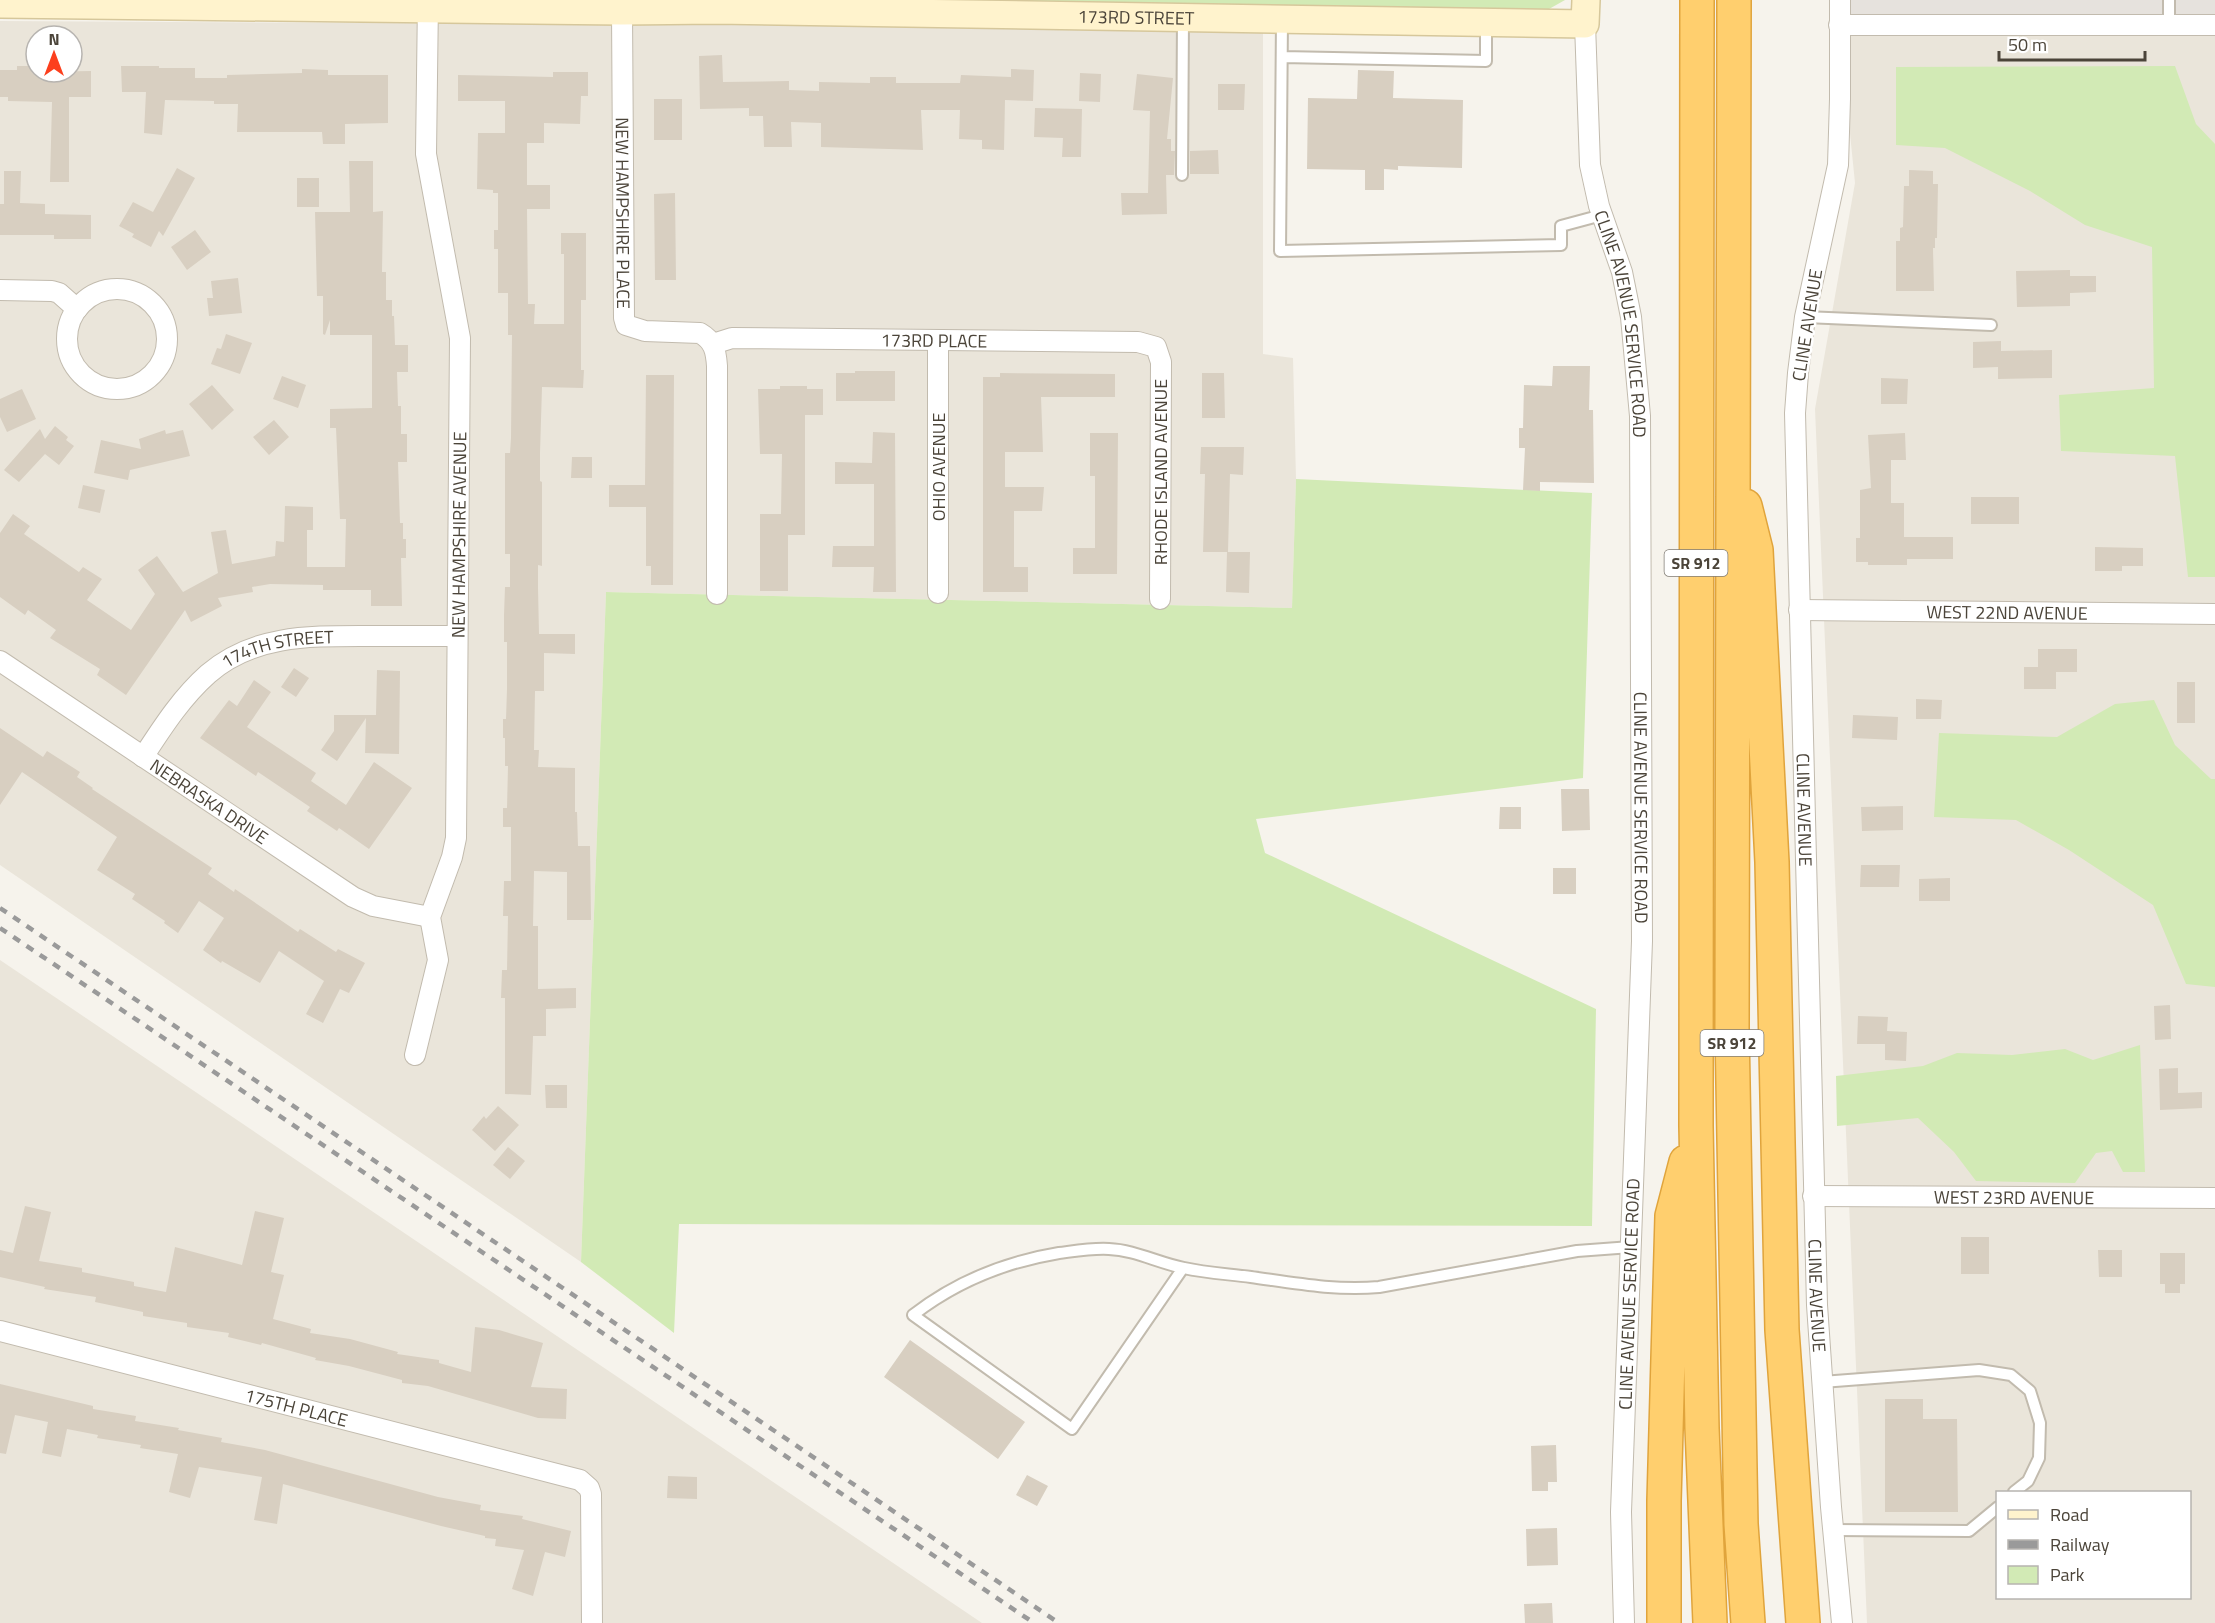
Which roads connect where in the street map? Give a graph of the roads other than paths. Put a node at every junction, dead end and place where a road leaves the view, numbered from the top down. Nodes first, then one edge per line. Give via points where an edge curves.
1 (1697, 0) edge
2 (1734, 0) edge
3 (1840, 0) edge
4 (2169, 0) edge
5 (15, 3) edge
6 (428, 5) edge
7 (716, 5) edge
8 (622, 11) junction
9 (1586, 12) edge
10 (1183, 18) junction
11 (1282, 19) junction
12 (1486, 23) junction
13 (1839, 25) junction
14 (2169, 25) junction
15 (2215, 25) edge
16 (1282, 57) junction
17 (1182, 175) dead end
18 (1602, 215) junction
19 (0, 290) edge
20 (77, 309) junction
21 (1805, 317) junction
22 (1991, 325) dead end
23 (938, 340) junction
24 (713, 344) junction
25 (1156, 347) joint
26 (1733, 463) junction
27 (938, 593) dead end
28 (717, 594) dead end
29 (1160, 599) dead end
30 (1799, 610) junction
31 (2215, 614) edge
32 (457, 636) junction
33 (0, 661) edge
34 (143, 758) junction
35 (430, 916) junction
36 (415, 1055) dead end
37 (1696, 1126) junction
38 (1813, 1196) junction
39 (2215, 1198) edge
40 (1631, 1247) junction
41 (1183, 1268) junction
42 (0, 1331) edge
43 (1822, 1382) junction
44 (2015, 1491) edge
45 (1996, 1509) edge
46 (1833, 1530) junction
47 (592, 1623) edge
48 (1623, 1623) edge
49 (1664, 1623) edge
50 (1710, 1623) edge
51 (1748, 1623) edge
52 (1803, 1623) edge
53 (1842, 1623) edge

1 - 37 highway, SR 912
2 - 26 highway, SR 912
3 - 13 street, CLINE AVENUE
4 - 14 lane
5 - 6 street, 173RD STREET
6 - 8 street, 173RD STREET
6 - 32 street, NEW HAMPSHIRE AVENUE via 426,154 460,338
7 - 8 street, 173RD STREET
7 - 10 street, 173RD STREET
8 - 24 street, NEW HAMPSHIRE PLACE via 624,318 626,325 638,330 700,333
9 - 12 street, 173RD STREET
9 - 18 street, CLINE AVENUE SERVICE ROAD via 1590,165
10 - 11 street, 173RD STREET
10 - 17 lane
11 - 12 street, 173RD STREET
11 - 16 lane
12 - 16 lane via 1486,61
13 - 14 street
13 - 21 street, CLINE AVENUE via 1838,165
14 - 15 street
16 - 18 lane via 1280,252 1561,245 1561,226
18 - 40 street, CLINE AVENUE SERVICE ROAD via 1622,272 1631,317 1640,416 1642,940
19 - 20 street via 52,291
20 - 20 street via 90,297 105,291 122,289 139,294 158,312 167,335 158,368 147,380 117,390 87,380 76,368 66,339
21 - 22 lane
21 - 30 street, CLINE AVENUE via 1795,413
23 - 24 street, 173RD PLACE via 732,338
23 - 25 street, 173RD PLACE via 1138,342
23 - 27 street, OHIO AVENUE
24 - 28 street via 717,366
25 - 29 street, RHODE ISLAND AVENUE via 1161,362
26 - 51 highway, SR 912 via 1732,1052 1741,1524
26 - 52 highway via 1756,549 1772,862 1782,1330
30 - 31 street, WEST 22ND AVENUE
30 - 38 street, CLINE AVENUE
32 - 34 street, 174TH STREET via 320,636 255,645 208,674 187,696
32 - 35 street, NEW HAMPSHIRE AVENUE via 456,838
33 - 34 street, NEBRASKA DRIVE
34 - 35 street, NEBRASKA DRIVE via 353,897 373,906
35 - 36 street via 438,960
37 - 49 highway via 1672,1216
37 - 50 highway, SR 912
38 - 39 street, WEST 23RD AVENUE
38 - 43 street, CLINE AVENUE
40 - 41 lane via 1577,1251 1379,1287 1324,1287
40 - 48 street, CLINE AVENUE SERVICE ROAD via 1621,1512
41 - 41 lane via 1146,1255 1110,1249 1036,1257 966,1280 913,1315 1072,1429
42 - 47 street, 175TH PLACE via 580,1480 589,1488 591,1504
43 - 44 lane via 1978,1370 2011,1375 2030,1391 2040,1423 2039,1458 2028,1481
43 - 46 street, CLINE AVENUE
45 - 46 lane via 1969,1531
46 - 53 street, CLINE AVENUE

